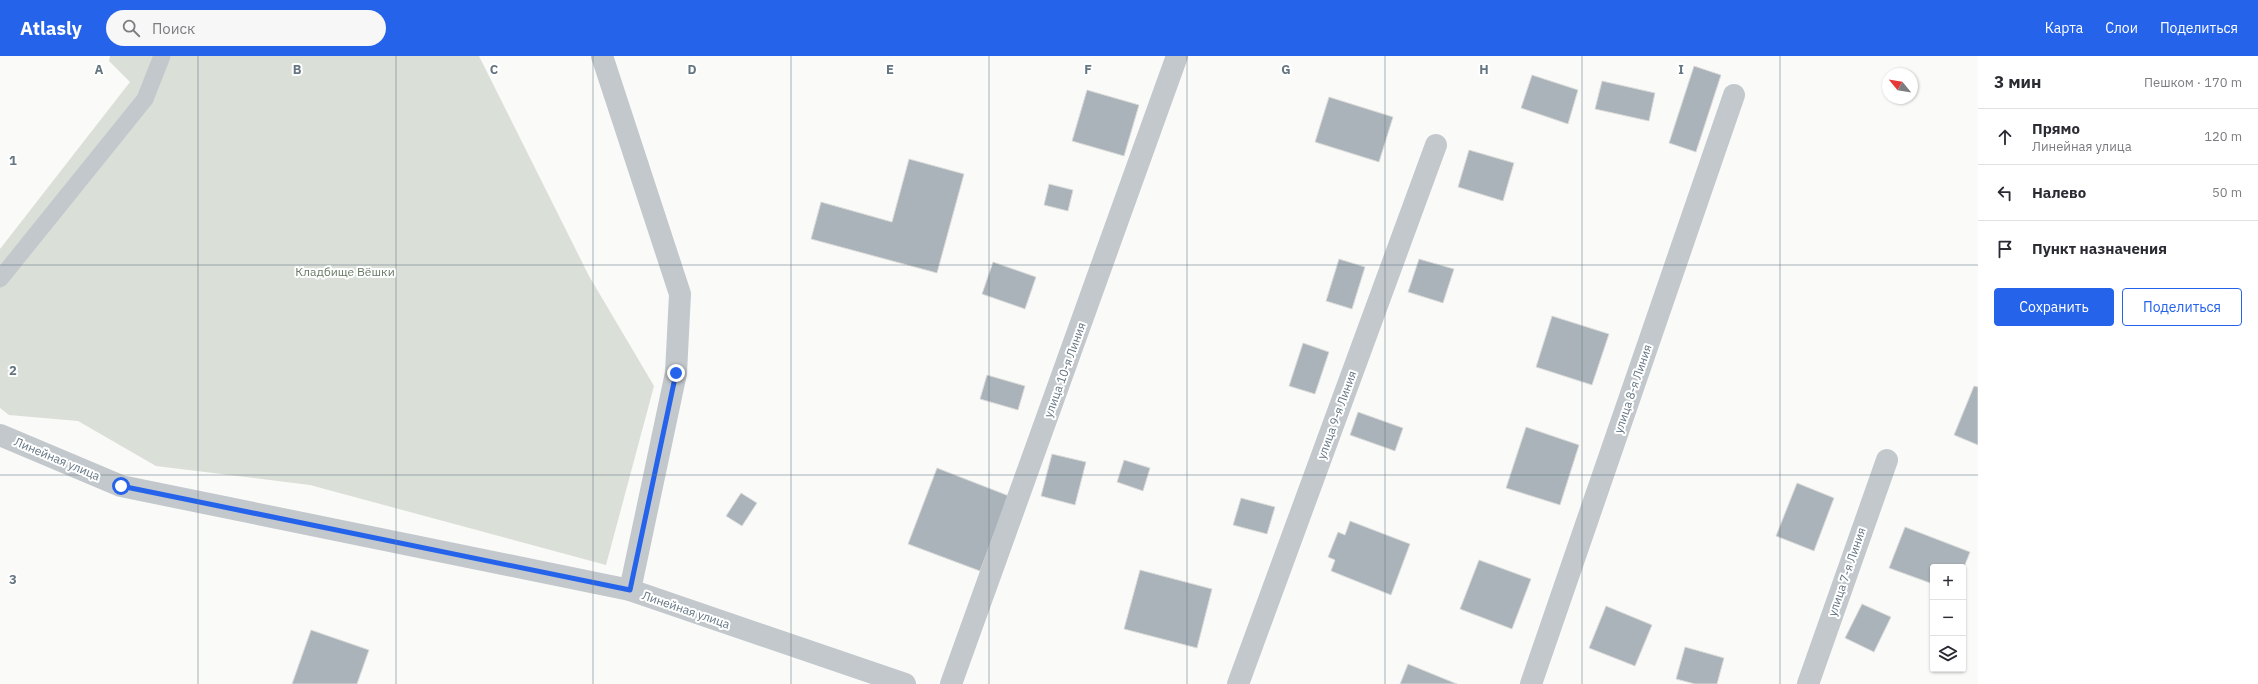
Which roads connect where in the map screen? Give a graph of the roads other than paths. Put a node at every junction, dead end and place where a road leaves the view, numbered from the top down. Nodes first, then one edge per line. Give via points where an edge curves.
1 (162, 56) edge
2 (602, 56) edge
3 (1177, 56) edge
4 (1734, 95) dead end
5 (1436, 146) dead end
6 (0, 278) edge
7 (0, 434) edge
8 (1887, 460) dead end
9 (630, 590) junction
10 (905, 684) edge
11 (951, 684) edge
12 (1238, 684) edge
13 (1530, 684) edge
14 (1808, 684) edge

1 - 6 lane via 145,99
2 - 9 street via 680,294 676,373
3 - 11 street, улица 10-я Линия
4 - 13 street, улица 8-я Линия
5 - 12 street, улица 9-я Линия
7 - 9 street, Линейная улица via 121,486
8 - 14 street, улица 7-я Линия
9 - 10 street, Линейная улица

